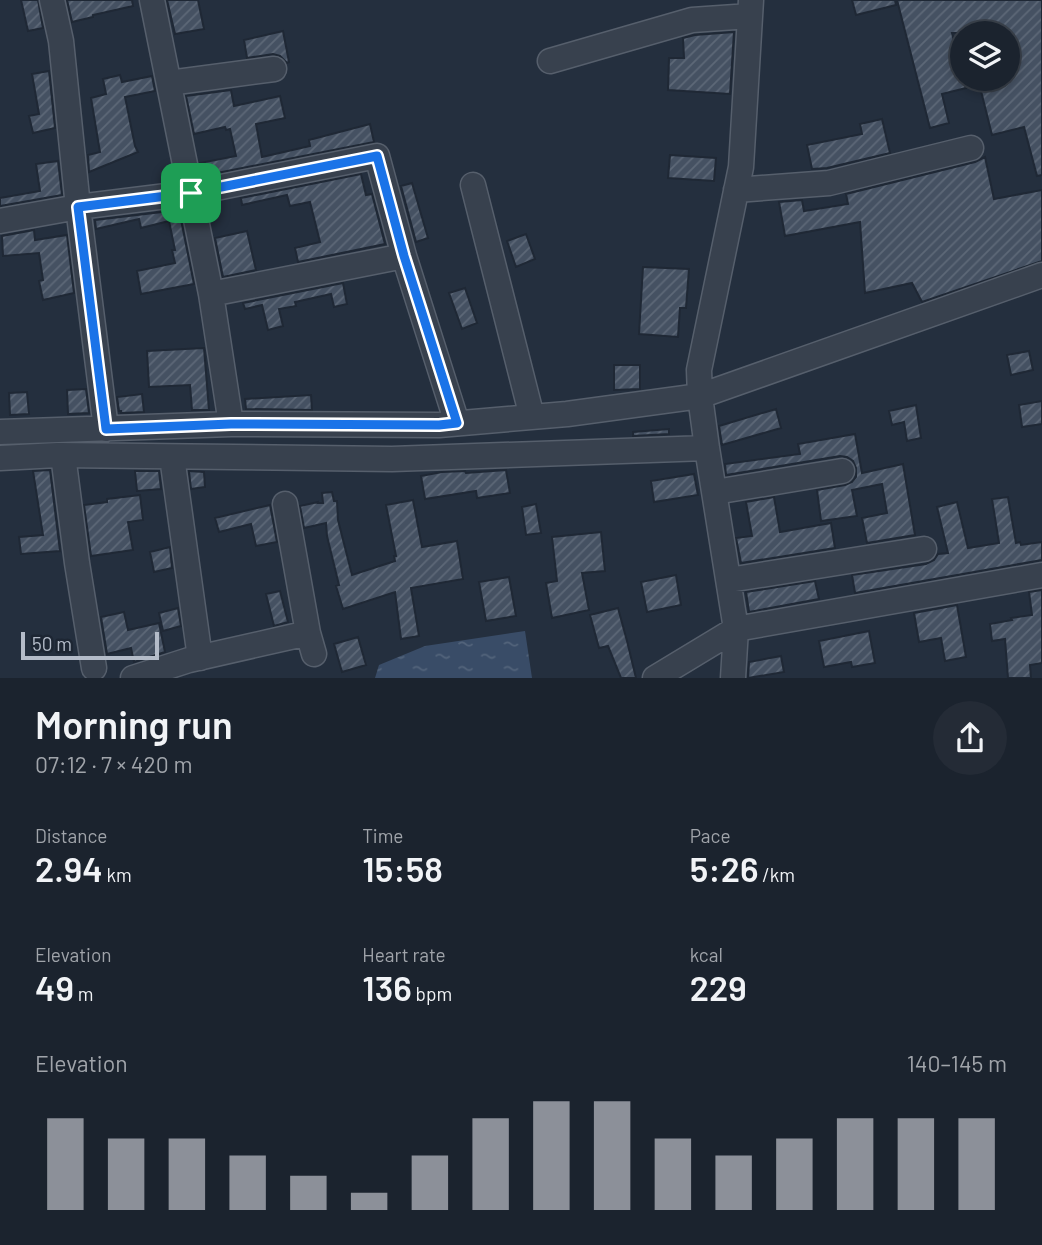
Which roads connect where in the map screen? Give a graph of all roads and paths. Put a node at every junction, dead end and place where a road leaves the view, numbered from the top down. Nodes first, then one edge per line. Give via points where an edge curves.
1 (51, 0) edge
2 (152, 0) edge
3 (751, 8) edge
4 (550, 61) dead end
5 (274, 69) dead end
6 (169, 83) junction
7 (971, 148) dead end
8 (473, 185) dead end
9 (736, 190) junction
10 (191, 193) junction
11 (78, 207) junction
12 (0, 221) edge
13 (404, 256) junction
14 (1042, 275) edge
15 (211, 294) junction
16 (700, 396) junction
17 (532, 417) junction
18 (457, 423) junction
19 (231, 424) junction
20 (106, 429) junction
21 (0, 432) edge
22 (707, 448) junction
23 (63, 455) junction
24 (172, 457) junction
25 (0, 458) edge
26 (842, 471) dead end
27 (715, 492) junction
28 (285, 504) dead end
29 (924, 548) dead end
30 (1042, 575) edge
31 (729, 580) junction
32 (736, 629) junction
33 (195, 665) edge
34 (94, 668) dead end
35 (133, 678) edge
36 (655, 678) edge
37 (733, 678) edge

1 - 11 street via 61,41
2 - 6 street
3 - 4 street
3 - 9 street
5 - 6 street
6 - 10 street
7 - 9 street via 829,183
8 - 17 street
9 - 16 street via 699,370
10 - 11 street
10 - 13 street via 377,156
10 - 15 street
11 - 12 street
11 - 20 street
13 - 15 street
13 - 18 street
14 - 16 street
15 - 19 street
16 - 17 street
16 - 22 street
17 - 18 street
18 - 19 street
19 - 20 street
20 - 21 street
22 - 24 street via 392,459
22 - 27 street
23 - 24 street
23 - 25 street
23 - 34 street
24 - 33 street
26 - 27 street
27 - 31 street
28 - 33 street via 311,643
29 - 31 street
30 - 32 street
31 - 32 street
32 - 36 street
32 - 37 street
33 - 35 street

